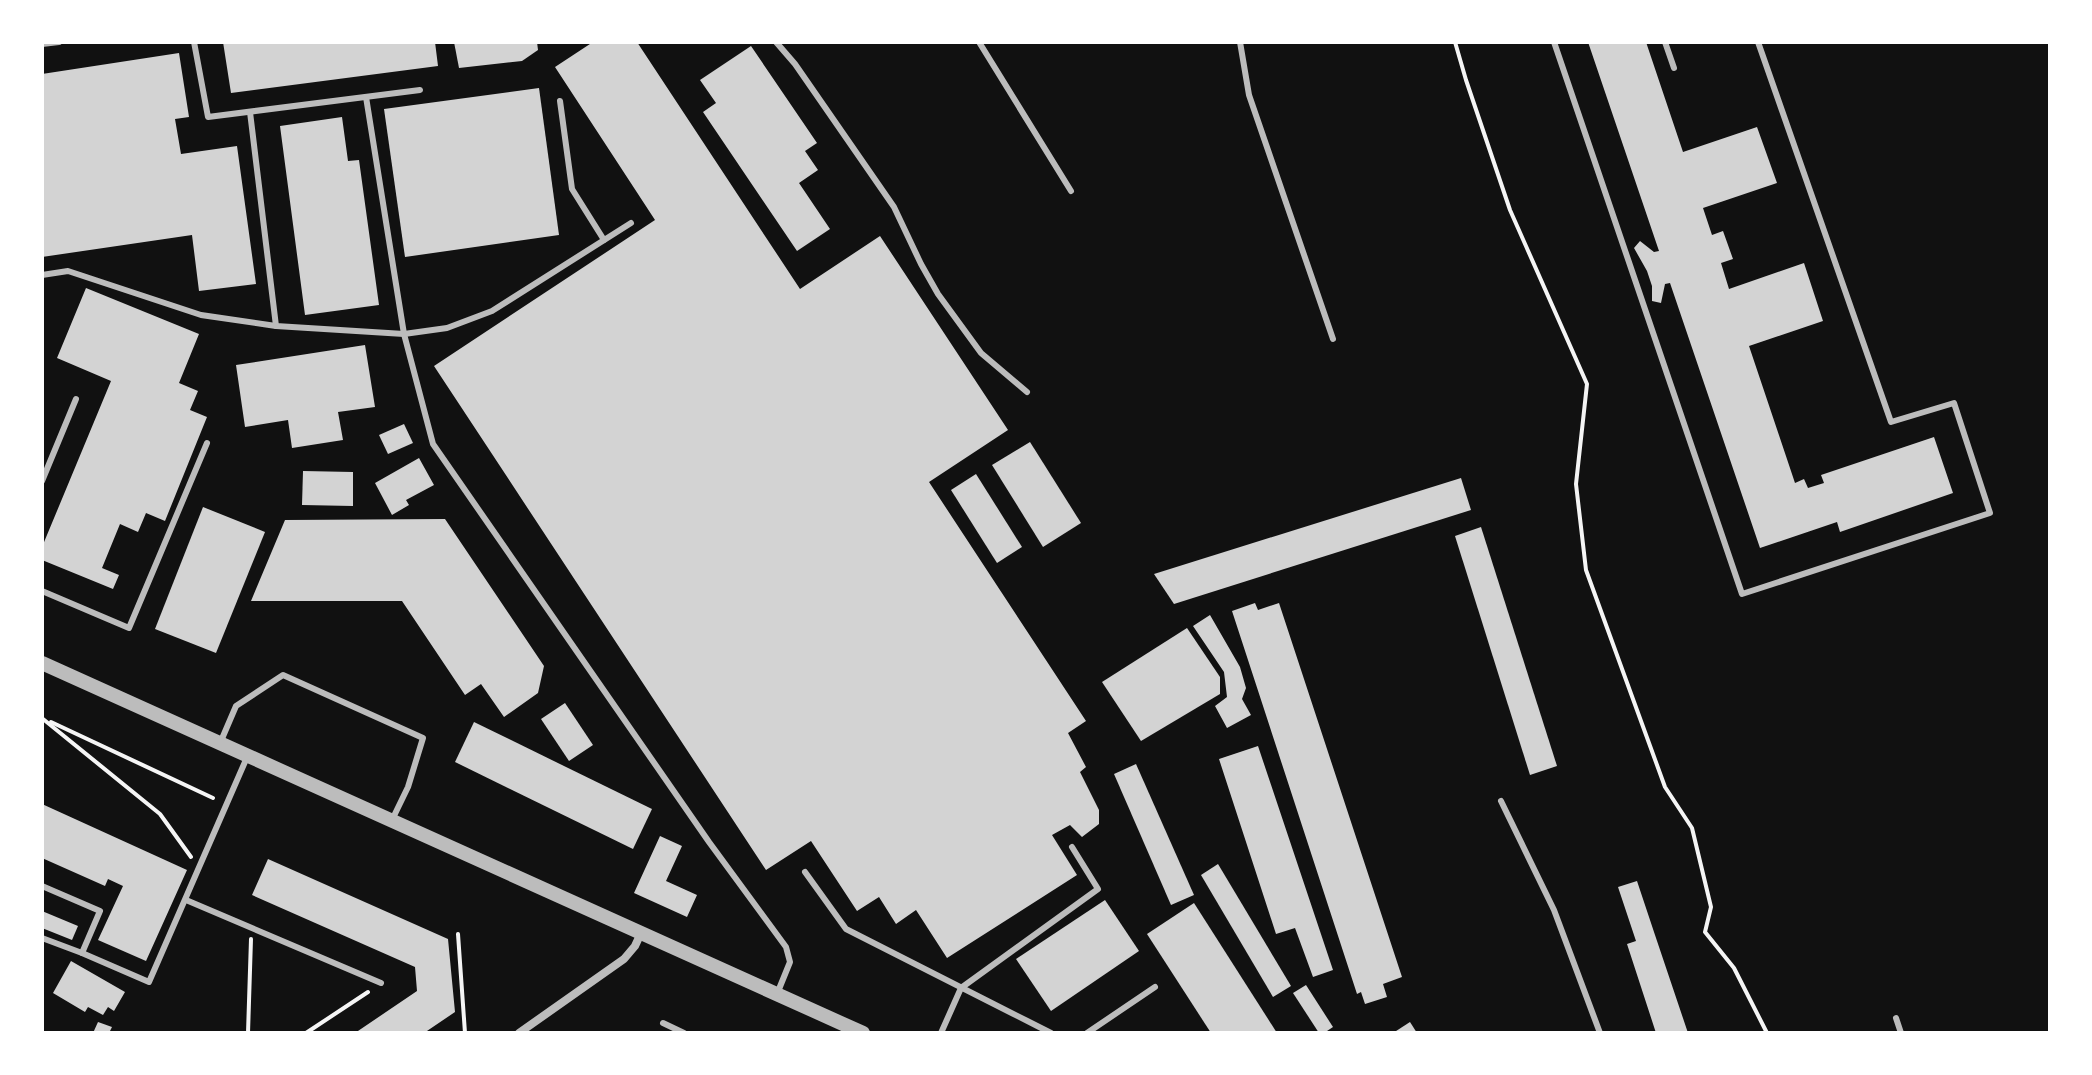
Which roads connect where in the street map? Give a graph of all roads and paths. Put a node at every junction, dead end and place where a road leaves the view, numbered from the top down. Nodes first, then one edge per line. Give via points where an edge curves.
1 (59, 42) edge
2 (194, 42) edge
3 (776, 42) edge
4 (979, 42) edge
5 (1240, 42) edge
6 (1455, 42) edge
7 (1554, 42) edge
8 (1665, 42) edge
9 (1758, 42) edge
10 (42, 44) edge
11 (1674, 68) dead end
12 (420, 90) dead end
13 (366, 97) junction
14 (560, 101) dead end
15 (250, 112) junction
16 (1071, 191) dead end
17 (631, 223) dead end
18 (604, 240) junction
19 (42, 275) edge
20 (276, 326) junction
21 (404, 334) junction
22 (1333, 339) dead end
23 (1027, 392) dead end
24 (76, 399) dead end
25 (207, 443) dead end
26 (42, 481) edge
27 (42, 591) edge
28 (42, 663) edge
29 (43, 718) edge
30 (220, 743) junction
31 (248, 755) junction
32 (1501, 801) dead end
33 (227, 805) junction
34 (392, 820) junction
35 (1072, 847) dead end
36 (199, 869) junction
37 (805, 872) dead end
38 (42, 886) edge
39 (186, 900) junction
40 (251, 927) junction
41 (641, 933) junction
42 (458, 934) dead end
43 (42, 938) edge
44 (82, 953) junction
45 (381, 983) joint
46 (1155, 987) dead end
47 (961, 988) junction
48 (777, 994) junction
49 (1896, 1018) dead end
50 (663, 1023) dead end
51 (248, 1033) edge
52 (306, 1033) edge
53 (465, 1033) edge
54 (519, 1033) edge
55 (684, 1033) edge
56 (863, 1033) edge
57 (941, 1033) edge
58 (1051, 1033) edge
59 (1087, 1033) edge
60 (1600, 1033) edge
61 (1767, 1033) edge
62 (1901, 1033) edge

1 - 10 lane
2 - 15 lane via 208,117
3 - 23 lane via 894,207 938,294 981,353
4 - 16 lane
5 - 22 lane via 1249,95
6 - 61 path via 1510,210 1587,384 1576,484 1586,570 1665,787 1692,828 1711,907 1705,932 1734,968
7 - 9 lane via 1742,594 1990,513 1954,403 1891,422
8 - 11 lane
12 - 13 lane
13 - 15 lane
13 - 21 lane
14 - 18 lane via 572,189
15 - 20 lane
17 - 18 lane
18 - 21 lane via 492,311 447,328
19 - 20 lane via 68,271 201,315
20 - 21 lane
21 - 48 lane via 433,444 786,947 790,962
24 - 26 lane
25 - 27 lane via 129,628
28 - 30 street
29 - 33 path
29 - 36 path via 160,814
30 - 31 street
30 - 34 lane via 236,706 283,675 311,687 423,738
31 - 33 lane
31 - 34 street
32 - 60 lane via 1554,910
33 - 36 lane
34 - 41 street
35 - 47 lane via 1098,889
36 - 39 lane
37 - 47 lane via 846,929
38 - 44 lane via 100,911
39 - 40 lane
39 - 44 lane via 149,982
40 - 45 lane
40 - 51 path
41 - 48 street
41 - 54 street via 624,959
42 - 53 path
43 - 44 lane
45 - 52 path
46 - 59 lane
47 - 57 lane
47 - 58 lane
48 - 56 street
49 - 62 lane
50 - 55 lane

